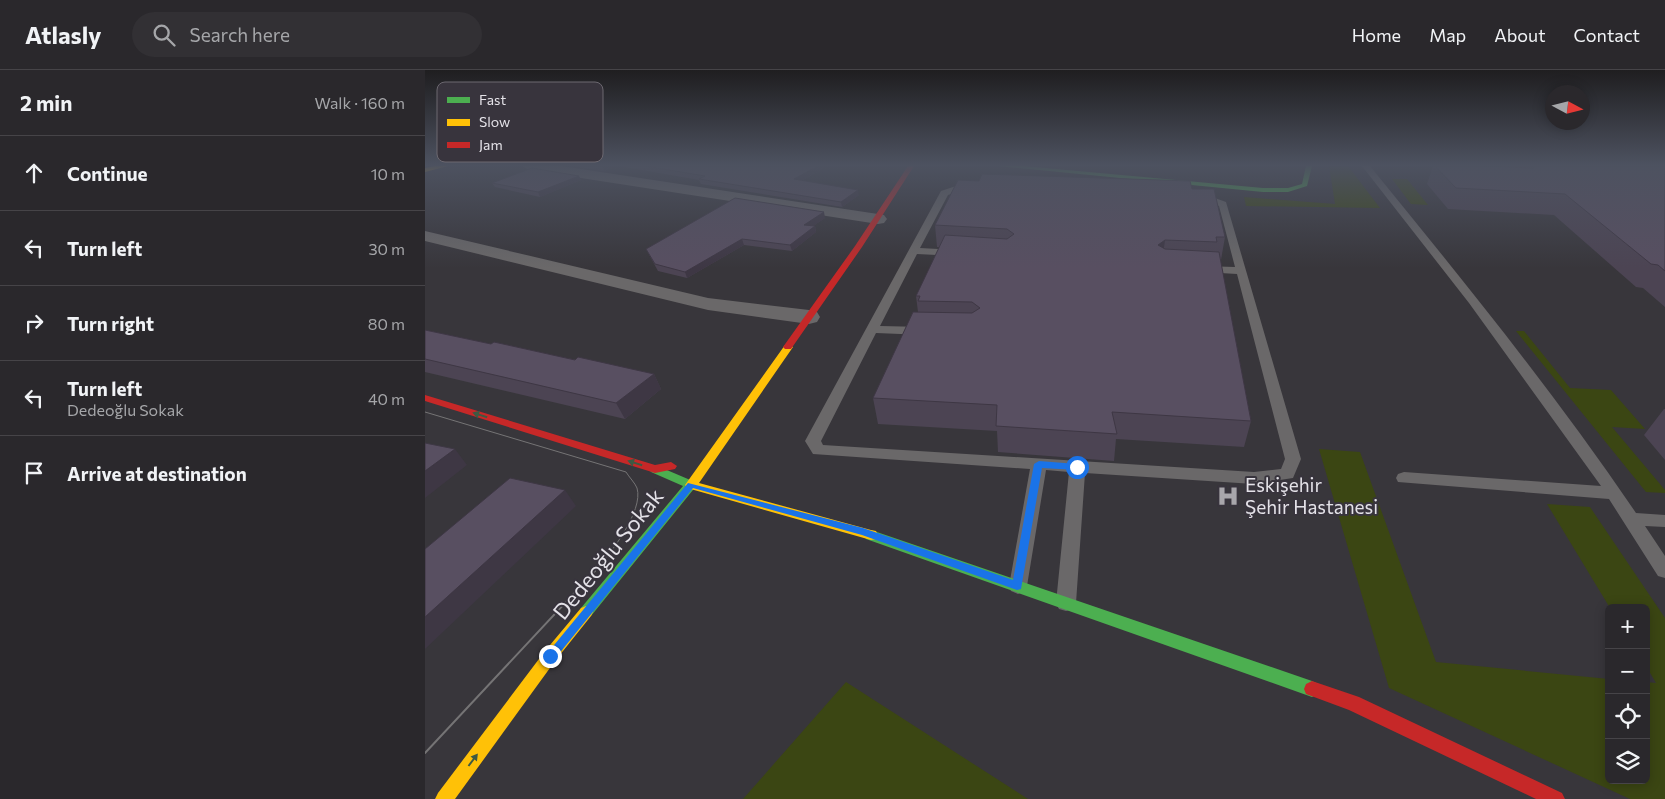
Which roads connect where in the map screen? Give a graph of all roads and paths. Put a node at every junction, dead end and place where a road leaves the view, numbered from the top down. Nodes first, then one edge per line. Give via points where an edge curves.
1 (753, 200) edge
2 (890, 200) edge
3 (941, 200) edge
4 (1212, 200) edge
5 (1393, 200) edge
6 (878, 219) junction
7 (425, 236) edge
8 (913, 251) junction
9 (970, 254) edge
10 (1191, 269) edge
11 (1241, 271) junction
12 (809, 317) junction
13 (872, 329) junction
14 (937, 331) edge
15 (425, 398) edge
16 (714, 450) junction
17 (697, 459) dead end
18 (1039, 464) junction
19 (680, 465) dead end
20 (1077, 467) junction
21 (655, 470) junction
22 (1404, 478) dead end
23 (691, 485) junction
24 (1613, 493) junction
25 (1630, 518) junction
26 (1665, 521) edge
27 (1665, 571) edge
28 (1017, 586) junction
29 (1066, 602) junction
30 (444, 799) edge
31 (1556, 799) edge

1 - 6 street
2 - 6 street
3 - 8 lane
4 - 11 lane via 1223,204
5 - 24 lane via 1473,301
6 - 12 street
7 - 12 street via 708,304
8 - 9 lane
8 - 13 lane
10 - 11 lane
11 - 20 lane via 1293,459 1287,474 1254,478
12 - 16 street
13 - 14 lane
13 - 18 lane via 813,441 818,450
21 -> 15 street, Dedeoğlu Sokak
16 - 17 street
16 - 23 street
18 - 20 lane
18 - 28 lane
19 - 21 street, Dedeoğlu Sokak
20 - 29 lane
21 - 23 street, Dedeoğlu Sokak
22 - 24 lane
23 - 28 street via 863,532
30 -> 23 street, Dedeoğlu Sokak via 550,656
24 - 25 lane
25 - 26 lane
25 - 27 lane
28 - 29 street
29 - 31 street via 1353,703

